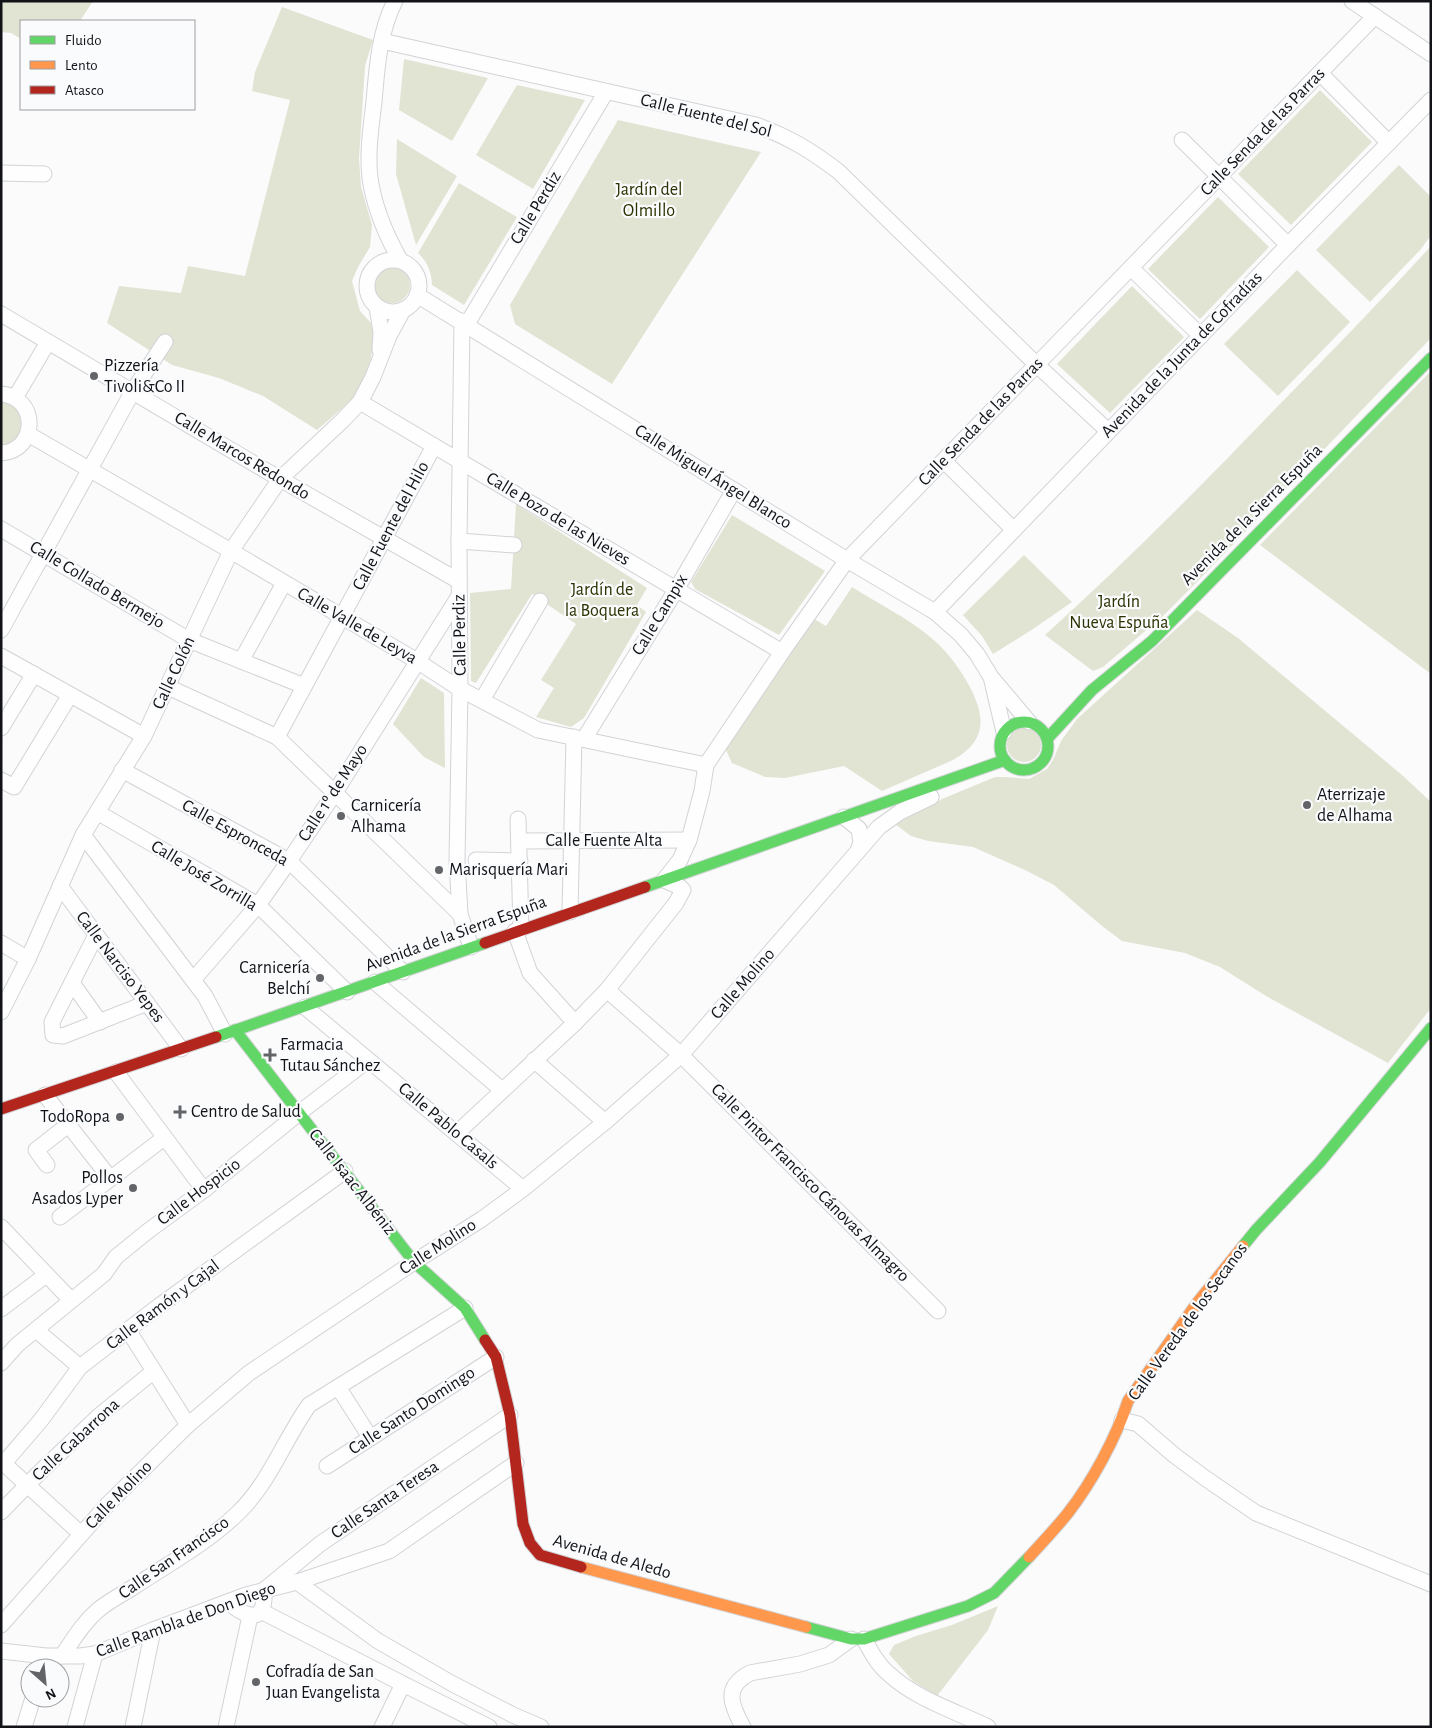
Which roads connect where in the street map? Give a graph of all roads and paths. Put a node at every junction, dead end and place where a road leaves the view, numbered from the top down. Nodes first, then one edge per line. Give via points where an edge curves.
1 (395, 1) edge
2 (1352, 1) edge
3 (1375, 16) junction
4 (382, 41) junction
5 (1431, 54) edge
6 (1320, 73) junction
7 (606, 92) junction
8 (1431, 100) edge
9 (1182, 140) dead end
10 (1389, 143) junction
11 (1, 173) edge
12 (44, 174) dead end
13 (1219, 177) junction
14 (385, 230) junction
15 (1288, 245) junction
16 (400, 260) junction
17 (377, 265) junction
18 (1131, 268) junction
19 (417, 295) junction
20 (377, 307) junction
21 (403, 310) junction
22 (1, 314) edge
23 (464, 323) junction
24 (1201, 336) junction
25 (48, 342) junction
26 (166, 342) dead end
27 (1431, 358) edge
28 (380, 359) junction
29 (1037, 365) junction
30 (133, 391) junction
31 (8, 396) edge
32 (360, 402) junction
33 (1108, 432) junction
34 (28, 434) junction
35 (434, 446) junction
36 (1, 452) edge
37 (944, 460) junction
38 (460, 461) junction
39 (90, 470) junction
40 (280, 479) junction
41 (734, 490) junction
42 (1, 528) edge
43 (1014, 530) junction
44 (385, 539) junction
45 (459, 541) junction
46 (514, 545) dead end
47 (231, 551) junction
48 (44, 554) junction
49 (847, 560) junction
50 (284, 583) junction
51 (459, 588) junction
52 (676, 590) junction
53 (540, 601) dead end
54 (936, 612) junction
55 (342, 617) junction
56 (1, 630) edge
57 (189, 640) junction
58 (782, 652) junction
59 (1, 656) edge
60 (241, 661) junction
61 (417, 661) junction
62 (34, 674) junction
63 (991, 677) junction
64 (304, 686) junction
65 (168, 688) junction
66 (460, 688) junction
67 (1092, 690) junction
68 (70, 695) junction
69 (482, 700) junction
70 (1058, 709) dead end
71 (1034, 721) junction
72 (1, 728) edge
73 (1003, 734) junction
74 (144, 736) junction
75 (277, 737) junction
76 (579, 738) junction
77 (1047, 739) junction
78 (986, 751) dead end
79 (972, 760) dead end
80 (1008, 763) junction
81 (706, 765) junction
82 (122, 770) junction
83 (1, 780) edge
84 (920, 789) junction
85 (334, 794) junction
86 (97, 812) junction
87 (844, 817) junction
88 (518, 819) dead end
89 (83, 835) junction
90 (689, 840) junction
91 (571, 841) junction
92 (520, 842) junction
93 (858, 851) junction
94 (476, 860) dead end
95 (289, 861) junction
96 (520, 861) junction
97 (664, 880) junction
98 (60, 886) junction
99 (258, 905) junction
100 (570, 912) junction
101 (460, 914) junction
102 (518, 930) junction
103 (96, 935) junction
104 (1, 942) edge
105 (471, 947) junction
106 (28, 959) junction
107 (403, 972) junction
108 (193, 980) junction
109 (375, 982) junction
110 (72, 983) junction
111 (607, 990) junction
112 (347, 992) junction
113 (147, 1003) junction
114 (305, 1006) junction
115 (1, 1012) edge
116 (100, 1022) junction
117 (575, 1023) junction
118 (1431, 1028) edge
119 (230, 1032) junction
120 (181, 1049) junction
121 (681, 1055) junction
122 (368, 1060) junction
123 (534, 1060) junction
124 (116, 1072) junction
125 (502, 1090) junction
126 (45, 1095) junction
127 (1, 1109) edge
128 (299, 1113) junction
129 (605, 1122) junction
130 (68, 1125) junction
131 (457, 1133) junction
132 (164, 1138) junction
133 (47, 1165) dead end
134 (345, 1171) junction
135 (110, 1178) junction
136 (523, 1188) junction
137 (204, 1190) junction
138 (60, 1217) dead end
139 (1, 1227) edge
140 (414, 1262) junction
141 (46, 1275) junction
142 (71, 1300) junction
143 (465, 1308) junction
144 (1, 1309) edge
145 (938, 1311) dead end
146 (36, 1330) junction
147 (128, 1330) junction
148 (496, 1357) junction
149 (1, 1363) edge
150 (80, 1367) junction
151 (154, 1371) junction
152 (338, 1387) junction
153 (510, 1416) junction
154 (1122, 1420) junction
155 (188, 1425) junction
156 (370, 1437) junction
157 (3, 1462) edge
158 (516, 1464) junction
159 (328, 1466) dead end
160 (27, 1484) junction
161 (1, 1512) edge
162 (81, 1534) junction
163 (297, 1582) junction
164 (1431, 1584) edge
165 (264, 1590) junction
166 (228, 1602) junction
167 (256, 1613) junction
168 (1, 1625) edge
169 (153, 1630) junction
170 (858, 1639) junction
171 (1, 1650) edge
172 (95, 1654) junction
173 (62, 1656) junction
174 (30, 1658) edge
175 (56, 1658) edge
176 (403, 1684) junction
177 (30, 1708) edge
178 (24, 1727) edge
179 (75, 1727) edge
180 (133, 1727) edge
181 (226, 1727) edge
182 (382, 1727) edge
183 (489, 1727) edge
184 (540, 1727) edge
185 (743, 1727) edge
186 (988, 1727) edge

1 - 4 street
2 - 3 street
3 - 5 street
3 - 6 street, Calle Senda de las Parras
4 - 7 street, Calle Fuente del Sol
4 - 14 street via 376,70 368,159
6 - 10 street
6 - 13 street, Calle Senda de las Parras
7 - 23 street, Calle Perdiz
7 - 29 street, Calle Fuente del Sol via 756,125 808,149 838,171
8 - 10 street, Avenida de la Junta de Cofradías
9 - 13 street
10 - 15 street, Avenida de la Junta de Cofradías
11 - 12 street
13 - 15 street
13 - 18 street, Calle Senda de las Parras
14 - 16 street
14 - 17 street
15 - 24 street, Avenida de la Junta de Cofradías
16 - 17 street
16 - 19 street via 417,275
17 - 20 street via 366,284 367,292
18 - 24 street
18 - 29 street, Calle Senda de las Parras
19 - 21 street
19 - 23 street, Calle Miguel Ángel Blanco
20 - 21 street via 385,311
20 - 28 street, Calle Colón via 381,332
21 - 28 street, Calle Colón
22 - 25 street, Calle Marcos Redondo
23 - 38 street, Calle Perdiz
23 - 41 street, Calle Miguel Ángel Blanco
24 - 33 street, Avenida de la Junta de Cofradías
25 - 30 street, Calle Marcos Redondo
25 - 31 street
26 - 30 street
27 - 67 main road, Avenida de la Sierra Espuña via 1152,641
28 - 32 street, Calle Colón
29 - 33 street, Calle Fuente del Sol
29 - 37 street, Calle Senda de las Parras
30 - 39 street
30 - 40 street, Calle Marcos Redondo
31 - 34 street via 22,403 26,410
32 - 35 street, Calle Pozo de las Nieves
32 - 40 street, Calle Colón
33 - 43 street, Avenida de la Junta de Cofradías
34 - 36 street via 14,449
34 - 39 street, Calle Valle de Leyva
35 - 38 street, Calle Pozo de las Nieves
35 - 44 street, Calle Fuente del Hilo
37 - 43 street
37 - 49 street, Calle Senda de las Parras
38 - 45 street, Calle Perdiz
38 - 52 street, Calle Pozo de las Nieves
39 - 47 street, Calle Valle de Leyva
39 - 48 street
40 - 44 street, Calle Marcos Redondo
40 - 47 street, Calle Colón
41 - 49 street, Calle Miguel Ángel Blanco
41 - 52 street, Calle Campix
42 - 48 street, Calle Collado Bermejo
43 - 54 street, Avenida de la Junta de Cofradías
44 - 51 street, Calle Marcos Redondo
44 - 55 street, Calle Fuente del Hilo
45 - 46 street
45 - 51 street, Calle Perdiz
47 - 50 street, Calle Valle de Leyva
47 - 57 street, Calle Colón
48 - 56 street
48 - 57 street, Calle Collado Bermejo
49 - 54 street, Calle Miguel Ángel Blanco
49 - 58 street, Calle Senda de las Parras
50 - 55 street, Calle Valle de Leyva
50 - 60 street
51 - 61 street, Calle 1º de Mayo
51 - 66 street, Calle Perdiz
52 - 58 street, Calle Pozo de las Nieves
52 - 76 street, Calle Campix
53 - 69 street
54 - 63 street, Calle Miguel Ángel Blanco via 961,635
55 - 61 street, Calle Valle de Leyva
55 - 64 street, Calle Fuente del Hilo
57 - 60 street, Calle Collado Bermejo
57 - 65 street, Calle Colón
58 - 81 street, Calle Senda de las Parras
59 - 62 street
60 - 64 street, Calle Collado Bermejo
61 - 66 street, Calle Valle de Leyva
61 - 85 street, Calle 1º de Mayo
62 - 68 street
62 - 72 street
63 - 71 street, Calle Miguel Ángel Blanco
63 - 73 street, Calle Miguel Ángel Blanco
64 - 75 street, Calle Fuente del Hilo
65 - 74 street, Calle Colón
65 - 75 street
66 - 69 street, Calle Valle de Leyva
66 - 101 street, Calle Perdiz via 457,852
67 - 70 main road, Avenida de la Sierra Espuña
67 - 77 main road, Avenida de la Sierra Espuña
68 - 74 street
68 - 83 street via 14,787
69 - 76 street, Calle Valle de Leyva via 538,730
71 - 73 main road via 1015,723
71 - 77 main road
73 - 78 main road
73 - 80 main road via 1000,748
74 - 82 street, Calle Colón
75 - 85 street
76 - 81 street, Calle Valle de Leyva
76 - 91 street
77 - 80 main road via 1046,756 1035,767 1018,769
79 - 84 main road, Avenida de la Sierra Espuña
80 - 84 main road, Avenida de la Sierra Espuña
80 - 93 street, Calle Molino via 900,812 879,827
81 - 90 street, Calle Senda de las Parras
82 - 86 street, Calle Colón
82 - 95 street, Calle Espronceda
84 - 87 main road, Avenida de la Sierra Espuña
85 - 95 street, Calle 1º de Mayo
85 - 101 street
86 - 89 street, Calle Colón
86 - 99 street, Calle José Zorrilla
87 - 93 street via 859,829 861,842
87 - 97 main road, Avenida de la Sierra Espuña
88 - 92 street
89 - 98 street, Calle Colón
89 - 108 street, Calle Isaac Albéniz
90 - 91 street, Calle Fuente Alta
90 - 97 street, Calle Senda de las Parras via 680,860
91 - 92 street, Calle Fuente Alta
91 - 100 street
92 - 96 street
93 - 121 street, Calle Molino
94 - 96 street
95 - 99 street, Calle 1º de Mayo
95 - 107 street, Calle Espronceda
96 - 102 street
97 - 100 main road, Avenida de la Sierra Espuña
97 - 111 street via 680,887 682,894
98 - 103 street, Calle Narciso Yepes
98 - 106 street, Calle Colón
99 - 108 street, Calle 1º de Mayo
99 - 112 street, Calle José Zorrilla
100 - 102 main road, Avenida de la Sierra Espuña
101 - 105 street, Calle Perdiz
102 - 105 main road, Avenida de la Sierra Espuña
102 - 117 street via 530,973
103 - 110 street
103 - 113 street, Calle Narciso Yepes
104 - 106 street
105 - 107 main road, Avenida de la Sierra Espuña
106 - 115 street, Calle Colón
107 - 109 main road, Avenida de la Sierra Espuña
108 - 119 street, Calle Isaac Albéniz
109 - 112 main road, Avenida de la Sierra Espuña
109 - 125 street
110 - 116 street
110 - 116 street via 52,1022 53,1035 63,1036
111 - 117 street
111 - 121 street, Calle Pintor Francisco Cánovas Almagro
112 - 114 main road, Avenida de la Sierra Espuña
113 - 116 street
113 - 120 street, Calle Narciso Yepes
114 - 119 main road, Avenida de la Sierra Espuña
114 - 122 street, Calle Pablo Casals
117 - 123 street
118 - 154 main road, Calle Vereda de los Secanos via 1313,1171 1256,1230 1197,1303 1128,1401
119 - 120 main road, Avenida de la Sierra Espuña
119 - 128 main road, Calle Isaac Albéniz
120 - 124 main road, Avenida de la Sierra Espuña
121 - 129 street, Calle Molino
121 - 145 street, Calle Pintor Francisco Cánovas Almagro
122 - 128 street, Calle Hospicio
122 - 131 street, Calle Pablo Casals
123 - 125 street
123 - 129 street
124 - 126 main road, Avenida de la Sierra Espuña
124 - 132 street
125 - 131 street
126 - 127 main road, Avenida de la Sierra Espuña
126 - 130 street
128 - 134 main road, Calle Isaac Albéniz
128 - 137 street, Calle Hospicio
129 - 136 street, Calle Molino
130 - 133 street via 36,1150
130 - 135 street
131 - 136 street, Calle Pablo Casals
132 - 135 street
132 - 137 street
134 - 140 main road, Calle Isaac Albéniz
134 - 147 street, Calle Ramón y Cajal
135 - 138 street
136 - 140 street, Calle Molino
137 - 142 street, Calle Hospicio via 116,1257 104,1274
139 - 141 street
140 - 143 main road, Avenida de Aledo
140 - 155 street, Calle Molino via 249,1373
141 - 142 street
141 - 144 street
142 - 146 street, Calle Hospicio
143 - 148 main road, Avenida de Aledo
143 - 152 street, Calle San Francisco
146 - 149 street, Calle Hospicio
146 - 150 street
147 - 150 street, Calle Ramón y Cajal
147 - 151 street
148 - 153 main road, Avenida de Aledo
148 - 156 street, Calle Santo Domingo
150 - 157 street, Calle Ramón y Cajal via 41,1420
151 - 155 street
151 - 160 street, Calle Gabarrona via 100,1415
152 - 156 street
152 - 173 street, Calle San Francisco via 309,1405 263,1484 238,1513 208,1538 98,1610 82,1626
153 - 158 main road, Avenida de Aledo
153 - 165 street, Calle Santa Teresa via 320,1544
154 - 164 street via 1138,1424 1223,1492 1256,1513
154 - 170 main road, Calle Vereda de los Secanos via 1088,1486 1019,1569 994,1592 968,1606
155 - 162 street, Calle Molino
156 - 159 street, Calle Santo Domingo
157 - 160 street
158 - 163 street via 389,1551
158 - 170 main road, Avenida de Aledo via 523,1524 530,1543 540,1555
160 - 161 street, Calle Gabarrona
160 - 162 street
162 - 168 street, Calle Molino
163 - 165 street, Calle Rambla de Don Diego
163 - 184 street, Calle Rambla de Don Diego via 378,1642
165 - 166 street, Calle Rambla de Don Diego
165 - 167 street via 265,1604
166 - 167 street, Calle Rambla de Don Diego via 241,1613
166 - 169 street, Calle Rambla de Don Diego
167 - 176 street, Calle Rambla de Don Diego
167 - 181 street
169 - 172 street, Calle Rambla de Don Diego
169 - 180 street
170 - 185 street, Calle Vereda de los Secanos via 829,1655 742,1677 731,1694
170 - 186 street via 888,1674 912,1692
171 - 174 street, Calle Rambla de Don Diego
172 - 173 street, Calle Rambla de Don Diego
172 - 179 street
173 - 175 street, Calle Rambla de Don Diego
176 - 182 street
176 - 183 street, Calle Rambla de Don Diego
177 - 178 street

